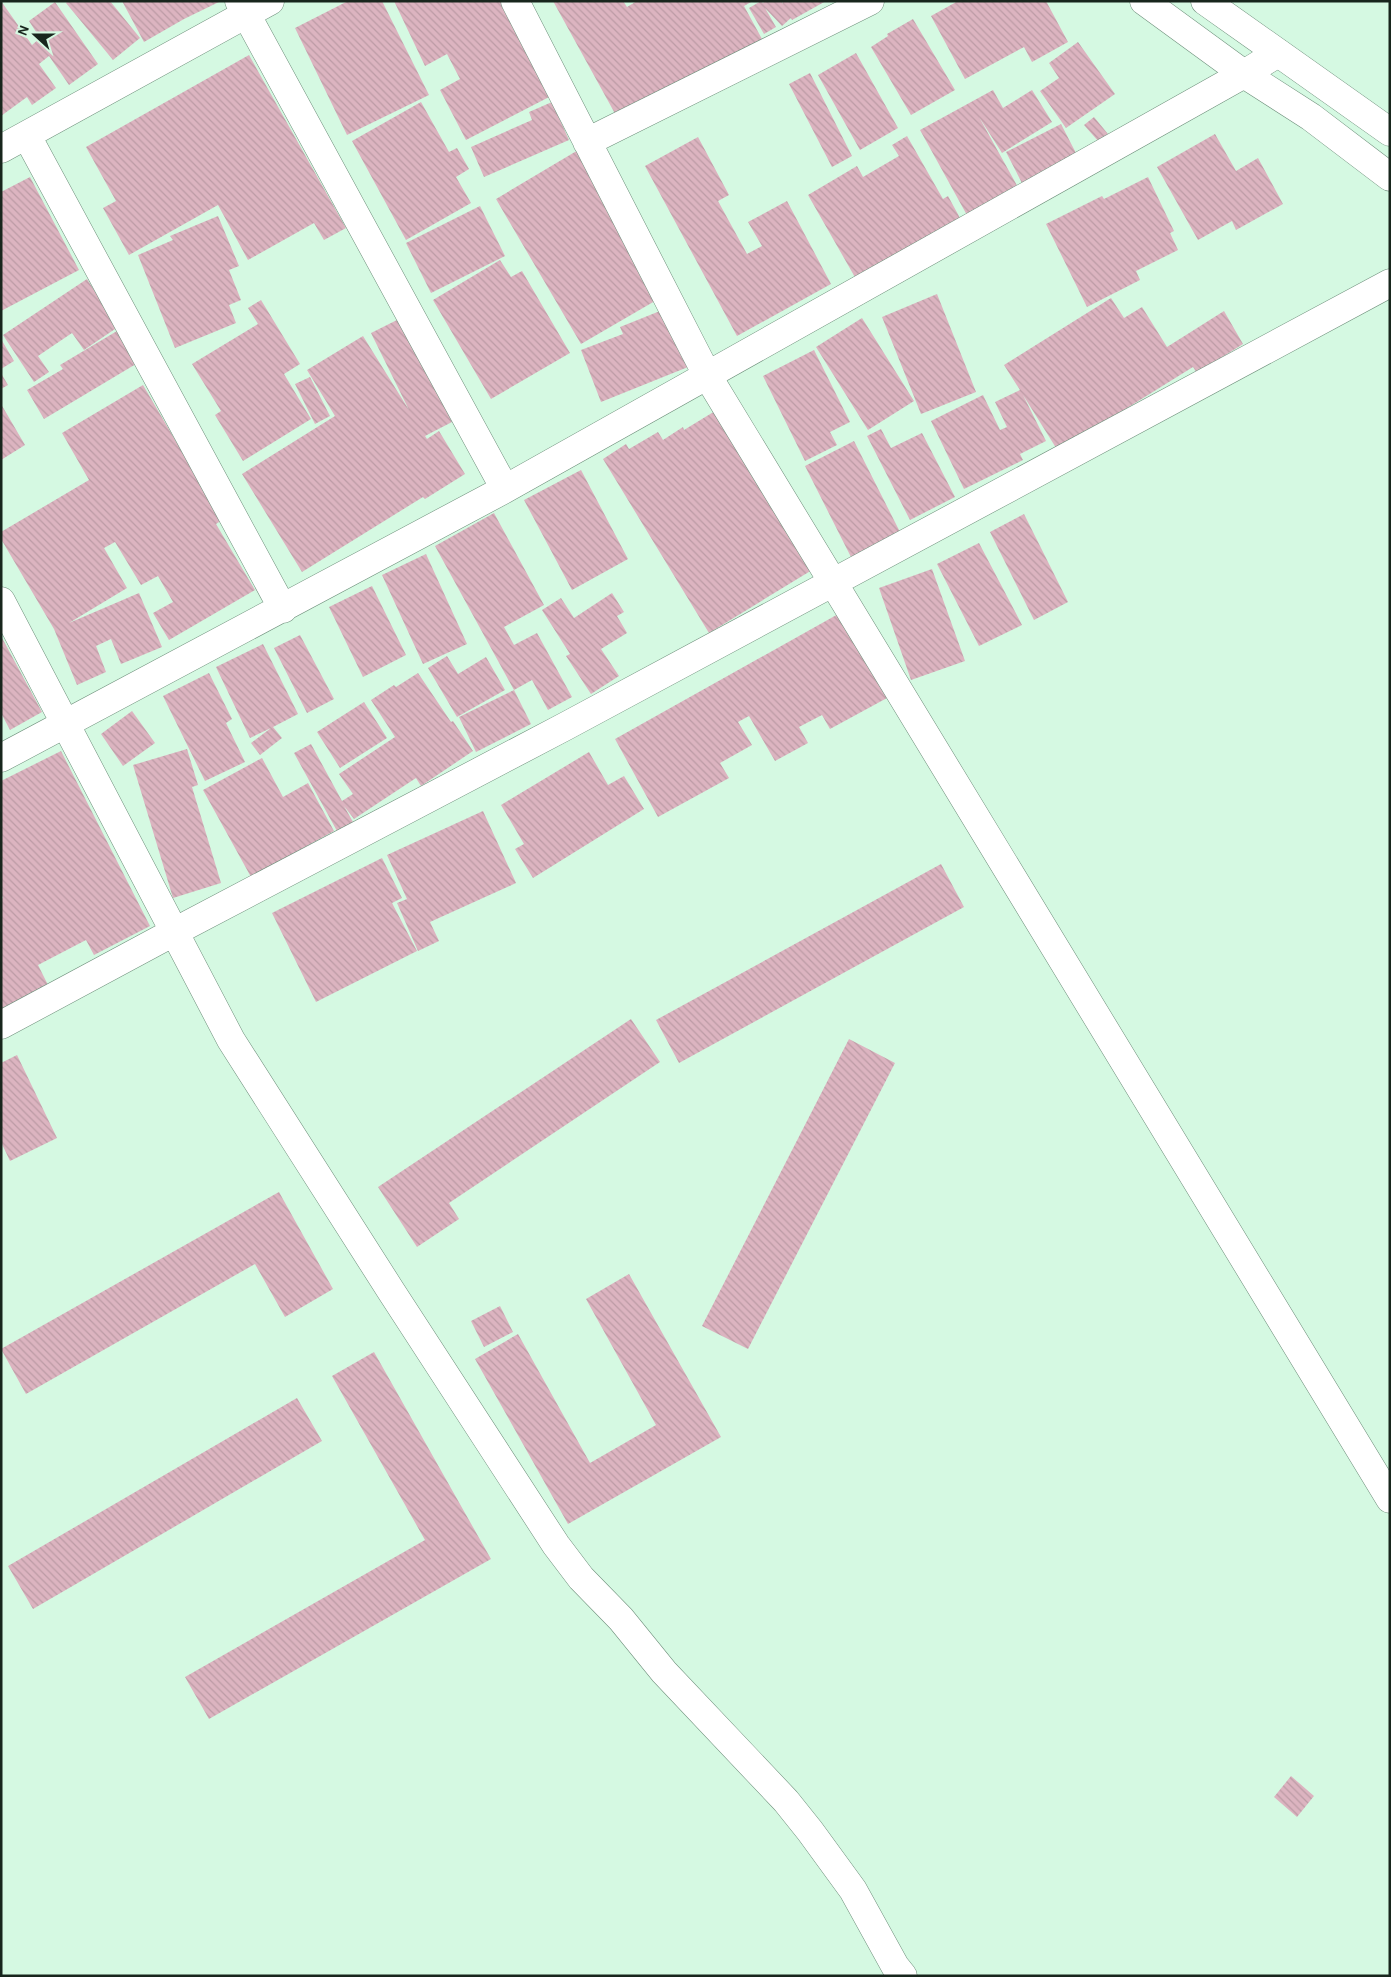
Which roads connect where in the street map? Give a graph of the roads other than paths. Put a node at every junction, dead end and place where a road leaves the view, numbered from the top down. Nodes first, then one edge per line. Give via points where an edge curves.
1 (515, 1) edge
2 (870, 1) edge
3 (1144, 1) edge
4 (1205, 1) edge
5 (252, 5) edge
6 (1278, 53) junction
7 (1244, 74) junction
8 (1390, 132) edge
9 (27, 136) junction
10 (587, 142) junction
11 (1, 149) edge
12 (1390, 177) edge
13 (1390, 284) edge
14 (707, 375) junction
15 (505, 488) junction
16 (832, 583) junction
17 (1, 601) edge
18 (283, 609) junction
19 (67, 724) junction
20 (1, 758) edge
21 (174, 932) junction
22 (1, 1025) edge
23 (1390, 1499) edge
24 (903, 1976) edge

1 - 10 street
2 - 10 street
3 - 7 street
4 - 6 street
5 - 9 street
5 - 15 street
6 - 7 street
6 - 8 street
7 - 12 street via 1311,117
7 - 14 street
9 - 11 street
9 - 18 street
10 - 14 street
13 - 16 street
14 - 15 street
14 - 16 street
15 - 18 street
16 - 21 street
16 - 23 street
17 - 19 street
18 - 19 street
19 - 20 street
19 - 21 street
21 - 22 street
21 - 24 street via 231,1040 556,1545 664,1672 786,1801 830,1855

